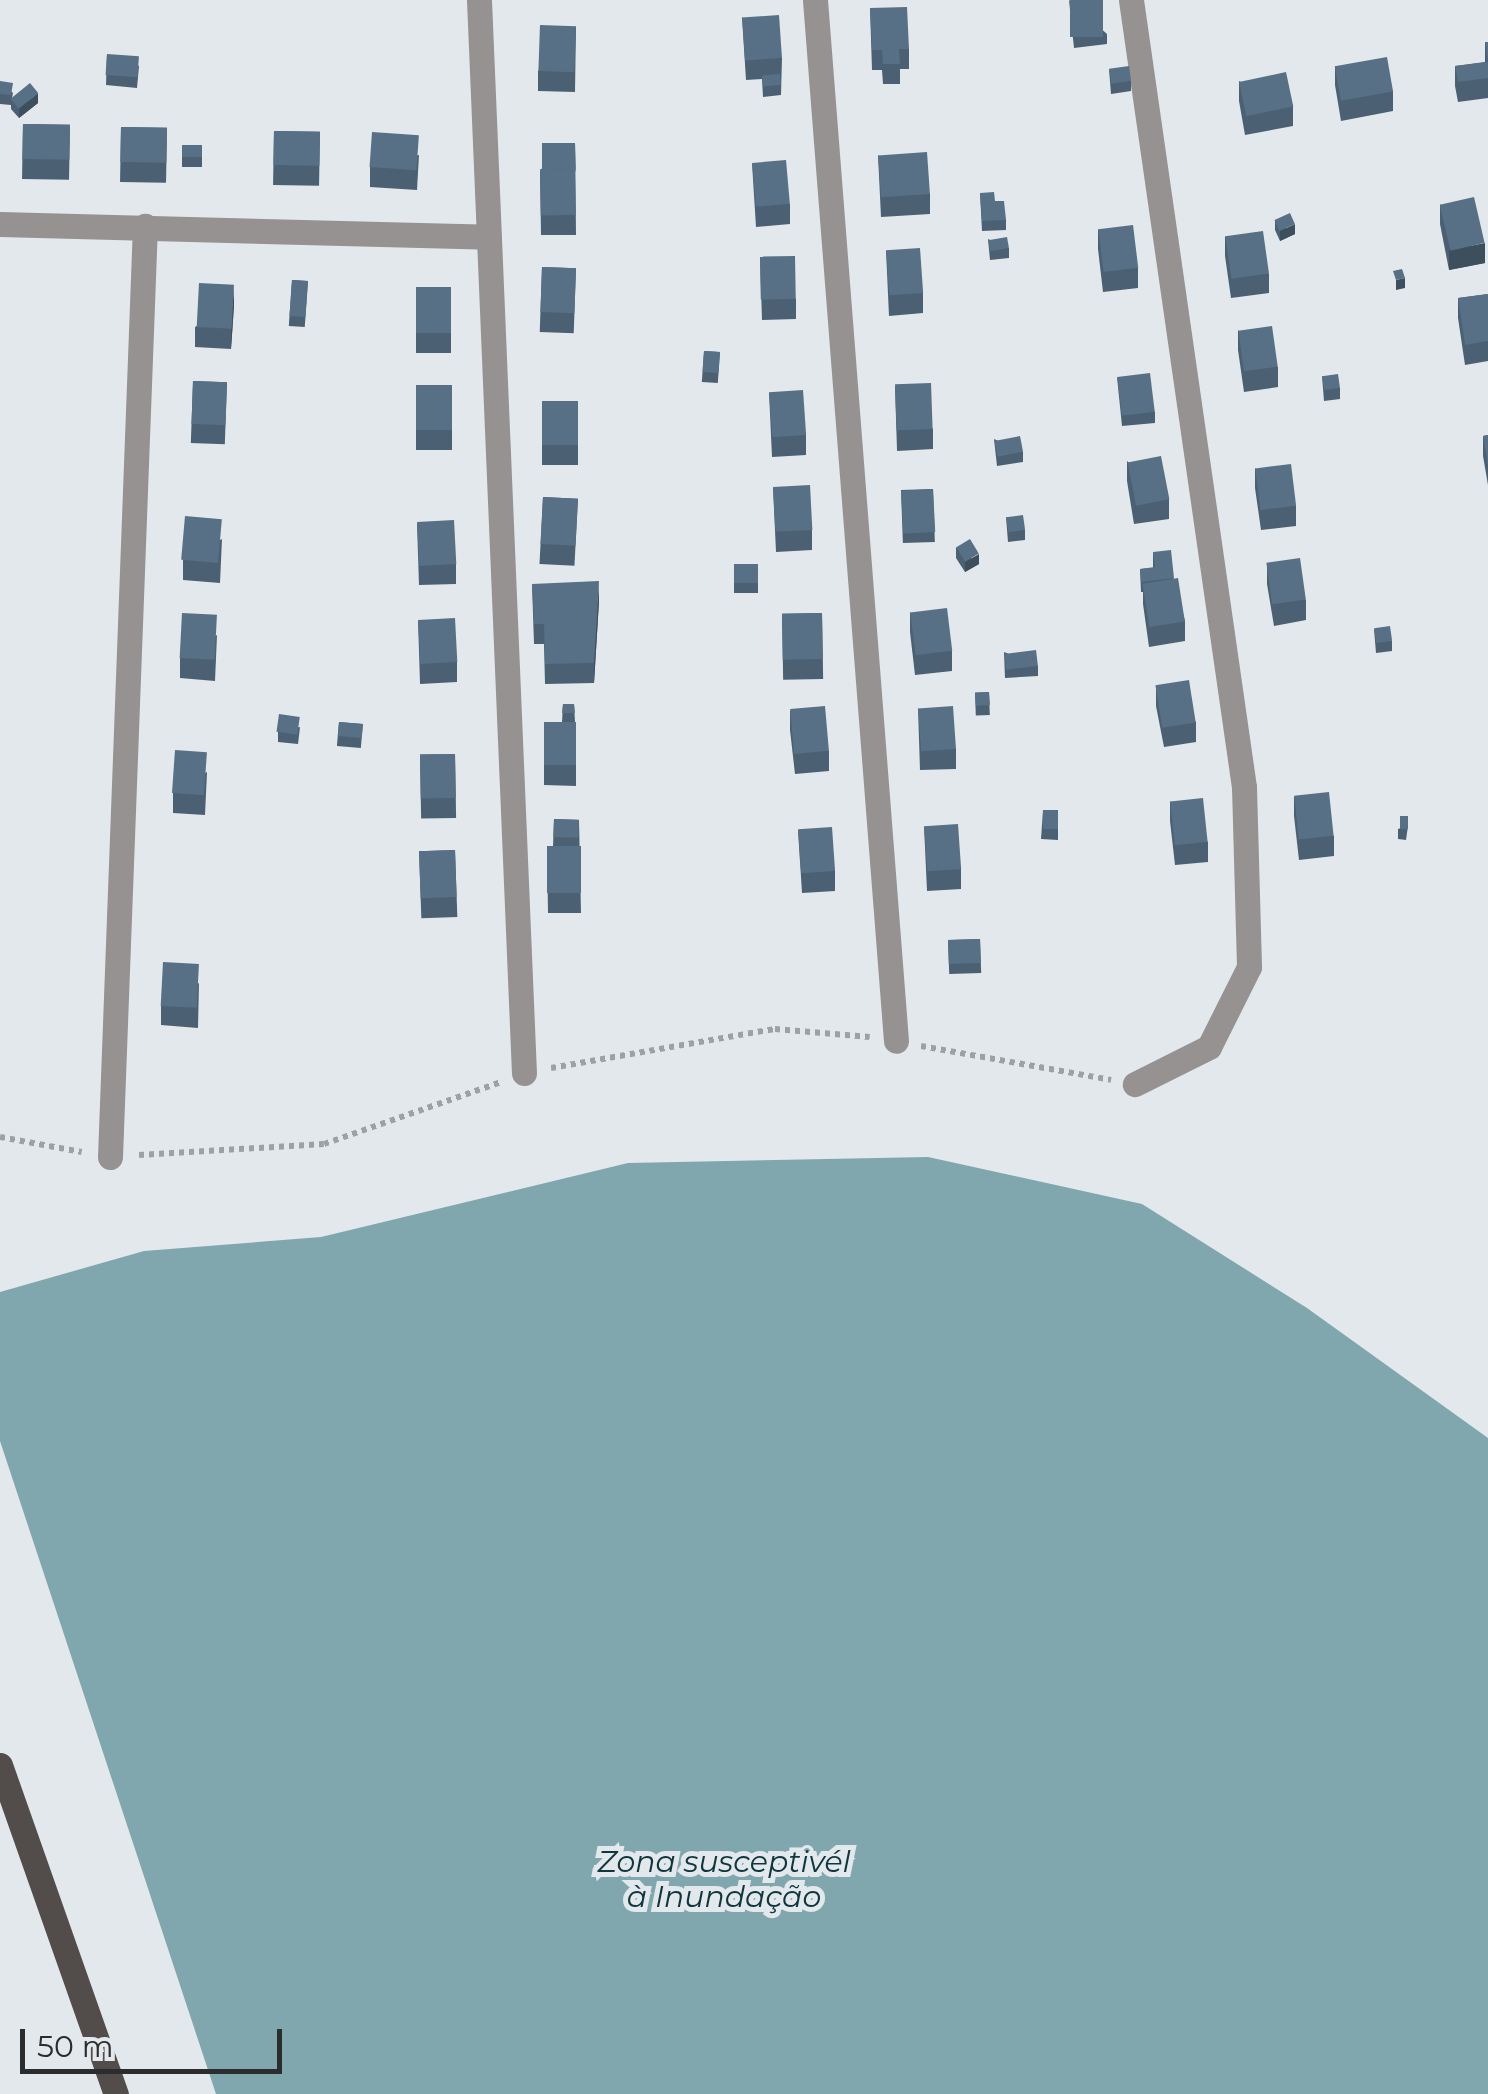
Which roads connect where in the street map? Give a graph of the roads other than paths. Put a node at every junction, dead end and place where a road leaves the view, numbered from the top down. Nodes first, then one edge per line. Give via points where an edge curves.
1 (479, 0) edge
2 (816, 0) edge
3 (1131, 0) edge
4 (0, 224) edge
5 (145, 226) junction
6 (489, 237) junction
7 (896, 1042) road end
8 (524, 1073) road end
9 (1136, 1084) road end
10 (110, 1157) road end
11 (0, 1765) edge
12 (116, 2094) edge

1 - 6 lane
2 - 7 lane
3 - 9 lane via 1244,786 1249,967 1209,1047
4 - 5 lane
5 - 6 lane
5 - 10 lane
6 - 8 lane
11 - 12 main road

